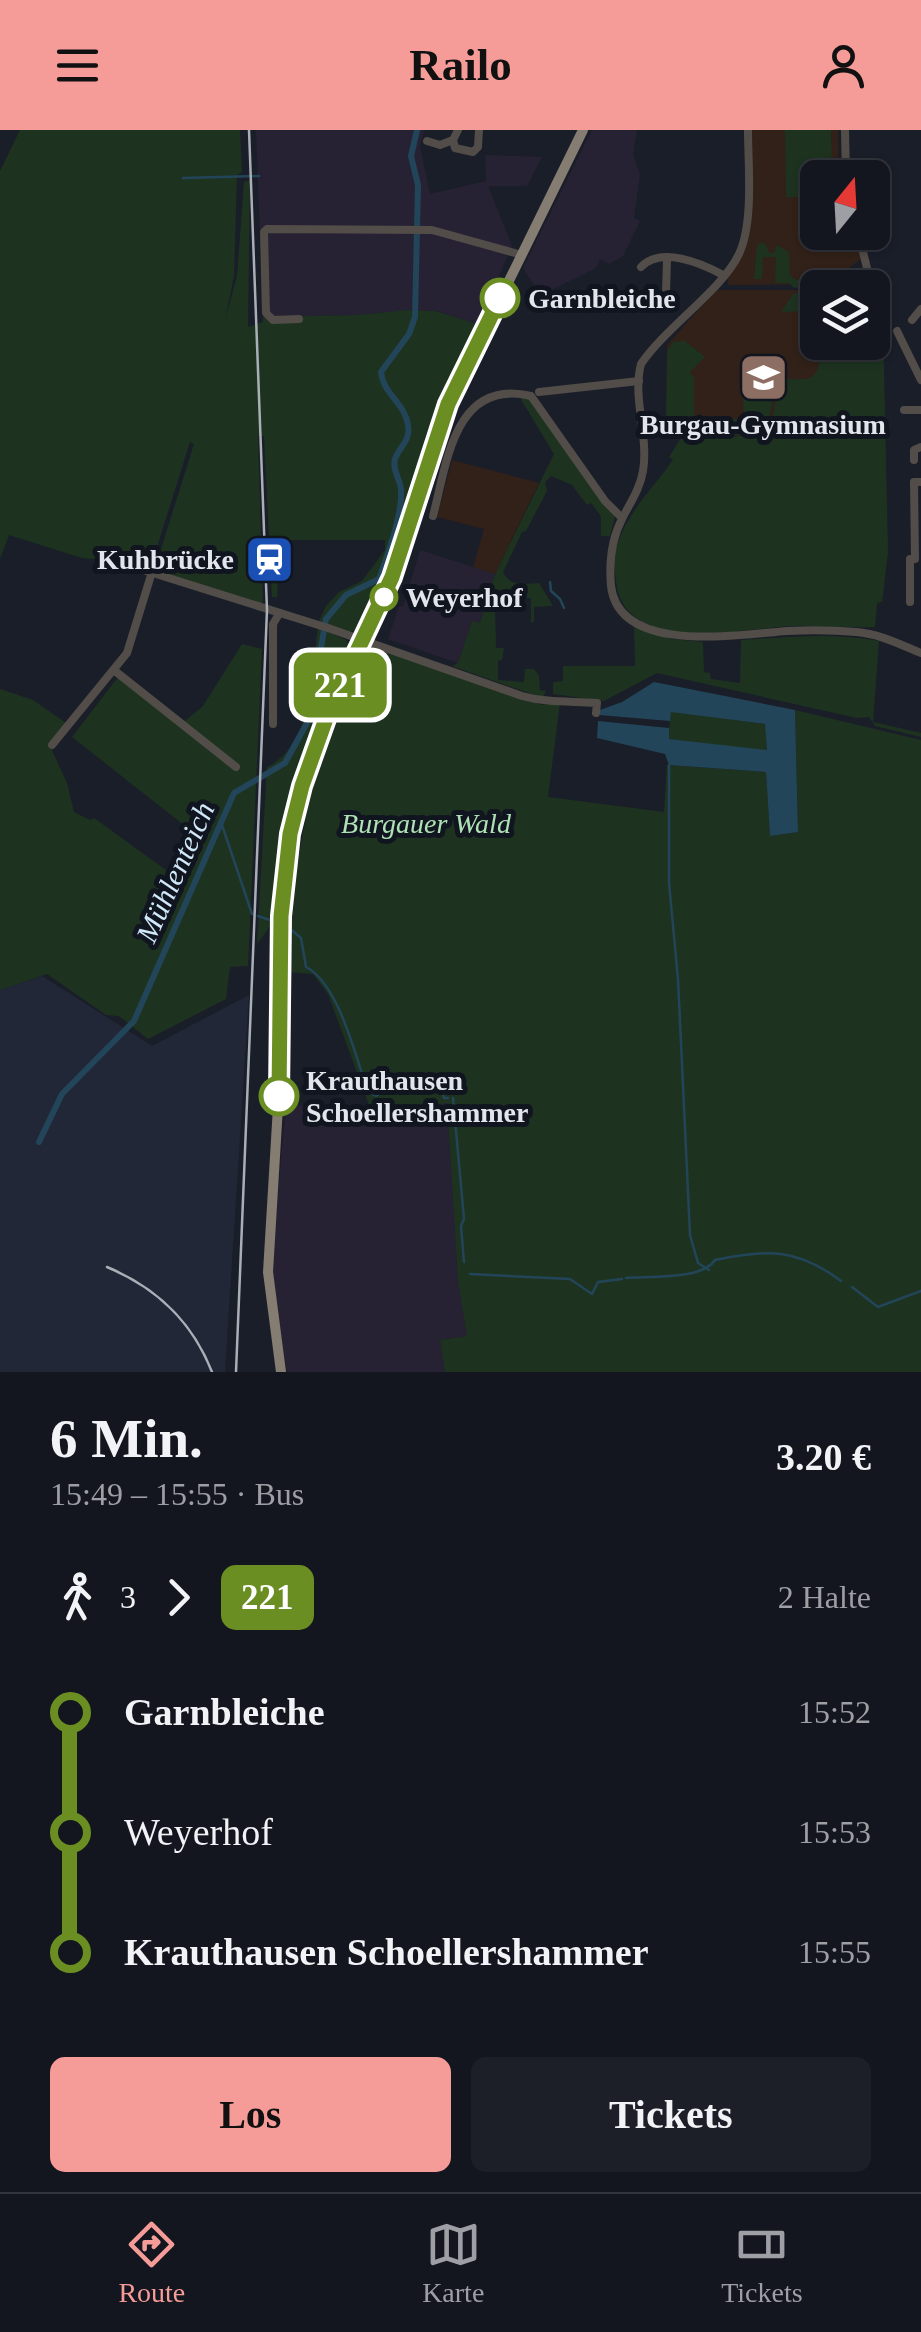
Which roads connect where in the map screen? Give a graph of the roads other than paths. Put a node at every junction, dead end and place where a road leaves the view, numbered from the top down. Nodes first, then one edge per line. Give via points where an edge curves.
1 (458, 130) edge
2 (479, 130) edge
3 (584, 130) edge
4 (748, 130) edge
5 (845, 130) edge
6 (453, 140) junction
7 (427, 142) dead end
8 (846, 160) edge
9 (522, 255) junction
10 (667, 260) junction
11 (641, 267) dead end
12 (723, 275) junction
13 (666, 293) dead end
14 (921, 309) edge
15 (299, 319) dead end
16 (912, 320) dead end
17 (897, 330) dead end
18 (921, 380) edge
19 (639, 381) junction
20 (539, 392) dead end
21 (904, 410) dead end
22 (921, 410) edge
23 (921, 447) edge
24 (914, 460) dead end
25 (921, 482) edge
26 (433, 516) dead end
27 (622, 518) junction
28 (918, 522) edge
29 (105, 558) dead end
30 (918, 559) edge
31 (152, 572) junction
32 (910, 602) dead end
33 (279, 614) junction
34 (362, 641) junction
35 (921, 653) edge
36 (115, 670) junction
37 (596, 713) dead end
38 (272, 724) dead end
39 (52, 745) dead end
40 (236, 766) dead end
41 (281, 1372) edge

1 - 6 street
2 - 6 street via 476,152 457,150
3 - 9 main road
4 - 12 street via 744,236
5 - 8 street
6 - 7 street
9 - 15 street via 407,228 265,230 267,316
9 - 34 main road via 448,404 402,549
10 - 11 street
10 - 12 street via 690,258
10 - 13 street
12 - 19 street via 644,359
14 - 16 street
17 - 18 street
19 - 20 street
19 - 27 street via 644,465
21 - 22 street
23 - 24 street
25 - 28 street via 914,482
26 - 27 street via 463,417 496,397 520,394 531,396
27 - 35 street via 611,554 613,597 653,630 692,638 868,633
28 - 30 street
29 - 31 street
30 - 32 street via 910,559
31 - 33 street
31 - 36 street via 127,654
33 - 34 street
33 - 38 street via 273,624
34 - 37 street via 545,703 597,703
34 - 41 main road via 320,732 290,834 268,1272
36 - 39 street
36 - 40 street

